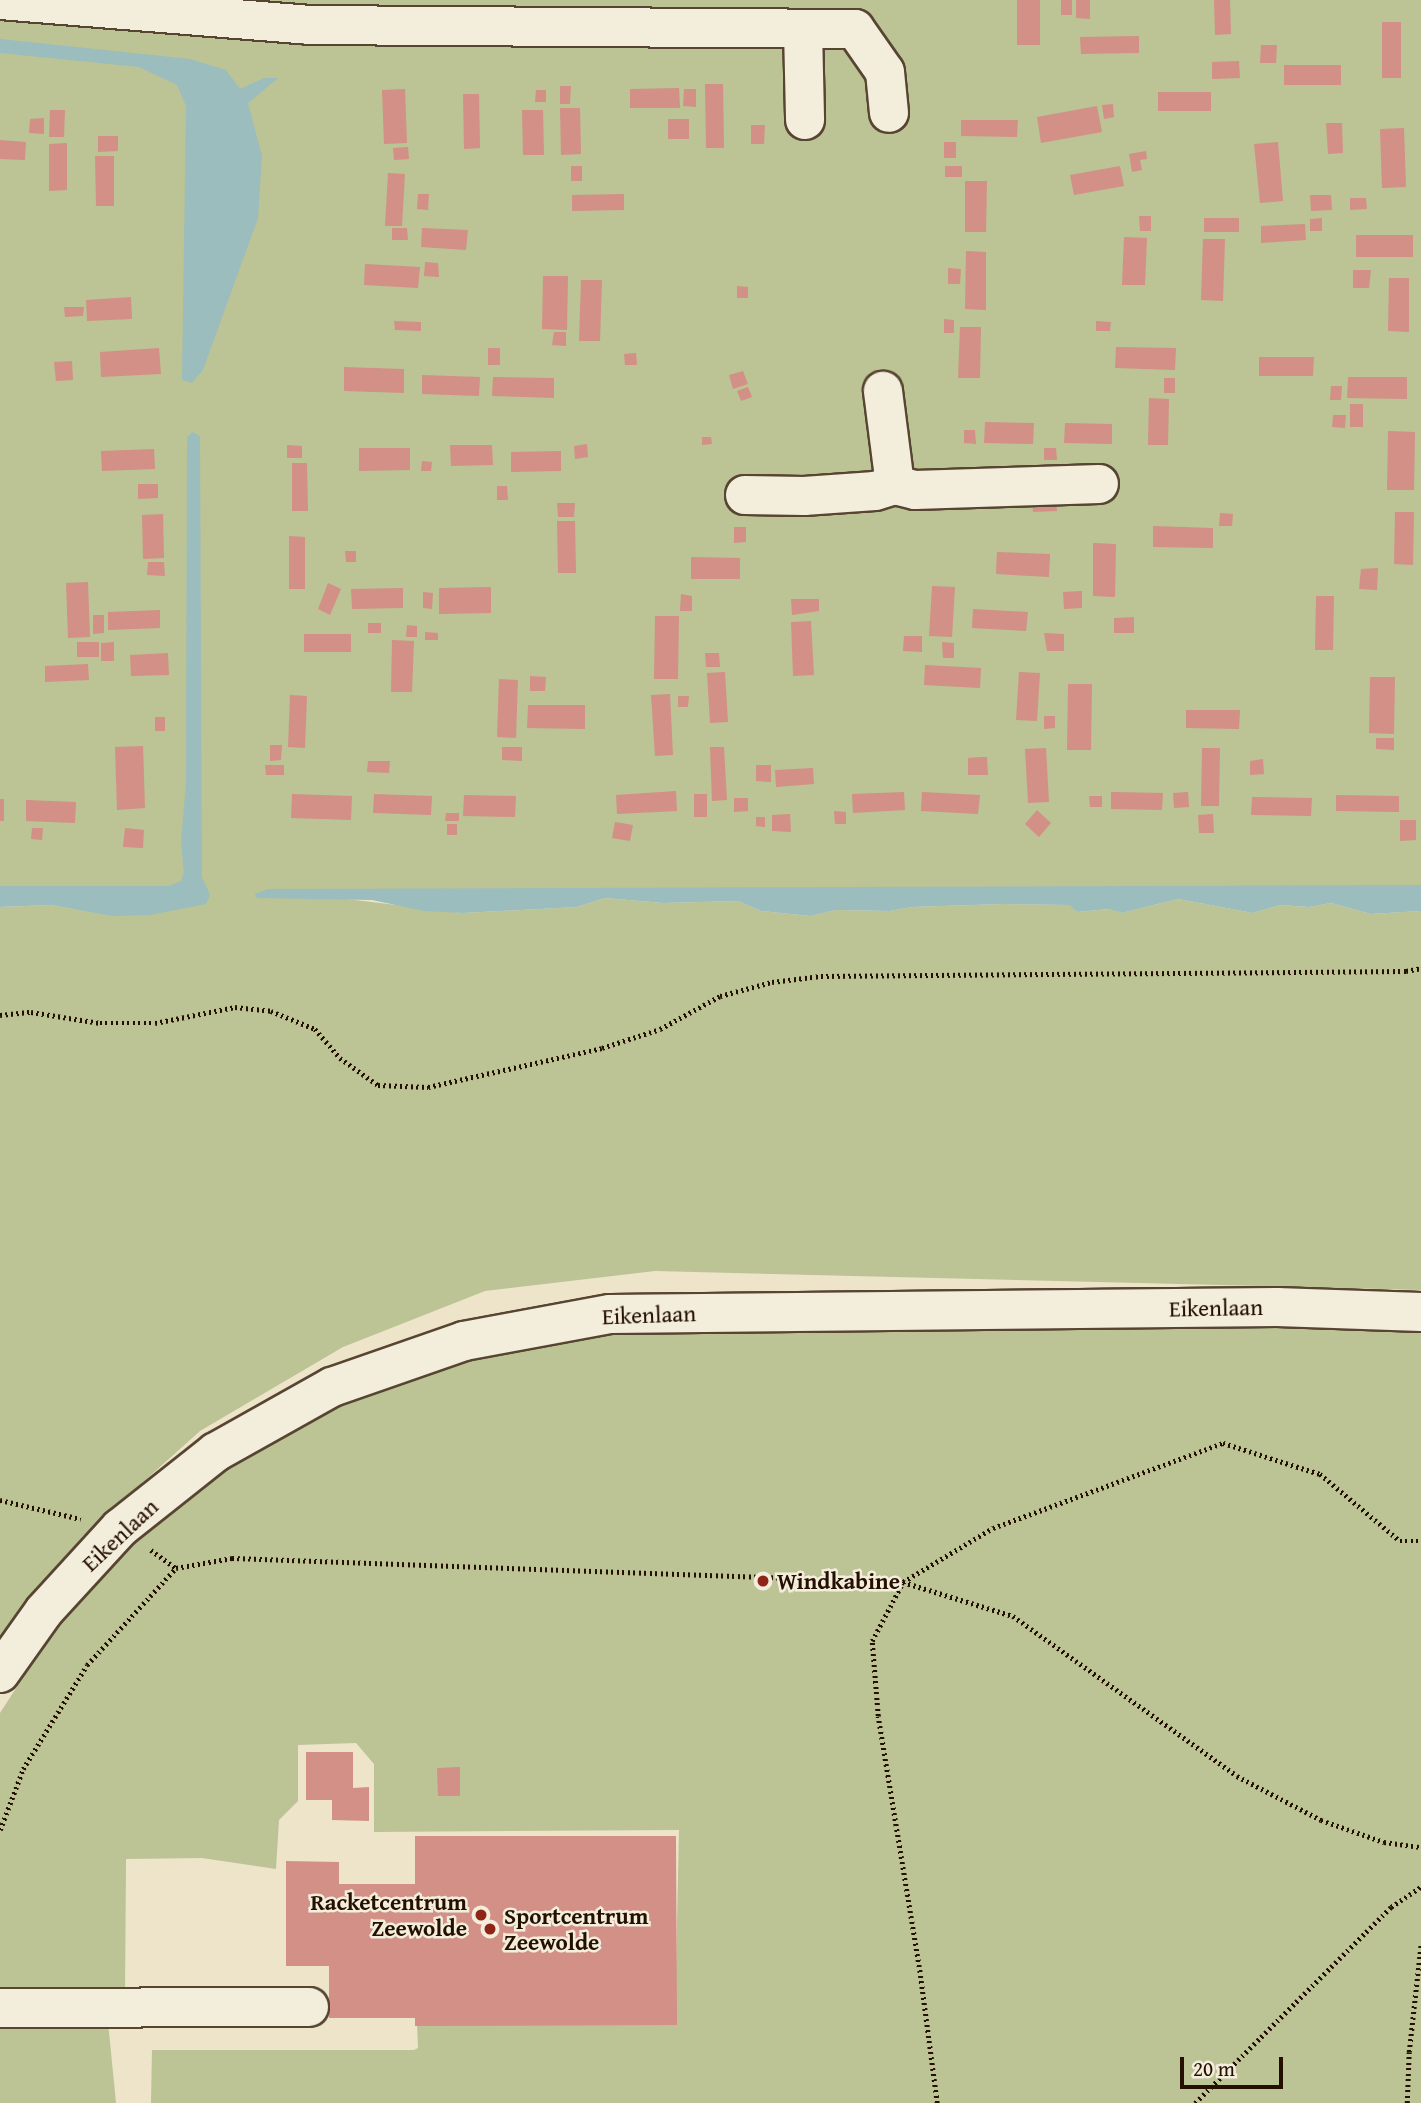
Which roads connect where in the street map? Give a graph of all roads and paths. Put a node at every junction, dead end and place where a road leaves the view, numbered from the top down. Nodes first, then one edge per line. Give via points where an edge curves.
1 (9, 1) edge
2 (803, 29) junction
3 (889, 113) dead end
4 (805, 120) dead end
5 (883, 391) dead end
6 (1099, 484) dead end
7 (895, 485) junction
8 (745, 495) dead end
9 (1421, 968) edge
10 (0, 1015) edge
11 (1421, 1312) edge
12 (1421, 1541) edge
13 (903, 1582) junction
14 (0, 1673) edge
15 (0, 1830) edge
16 (1421, 1847) edge
17 (1421, 1887) edge
18 (1421, 1944) edge
19 (309, 2007) dead end
20 (0, 2008) edge
21 (936, 2103) edge
22 (1195, 2103) edge
23 (1407, 2103) edge

1 - 2 street via 308,25
2 - 3 street via 855,29 885,72
2 - 4 street
5 - 7 street
6 - 7 street via 915,490
7 - 8 street via 875,491
9 - 10 path via 821,976 772,982 720,996 660,1029 602,1048 428,1087 378,1085 340,1058 314,1029 271,1011 235,1007 155,1023 100,1023 31,1012
11 - 14 street, Eikenlaan via 1277,1307 610,1314 464,1341 332,1387 216,1452 120,1528 44,1611
12 - 13 path via 1400,1541 1320,1474 1223,1443 993,1528
13 - 15 path via 232,1558 176,1568 87,1665 23,1769
13 - 16 path via 1013,1616 1237,1776 1309,1814 1384,1842
13 - 21 path via 872,1641 878,1716
17 - 22 path via 1391,1907
18 - 23 path
19 - 20 street

